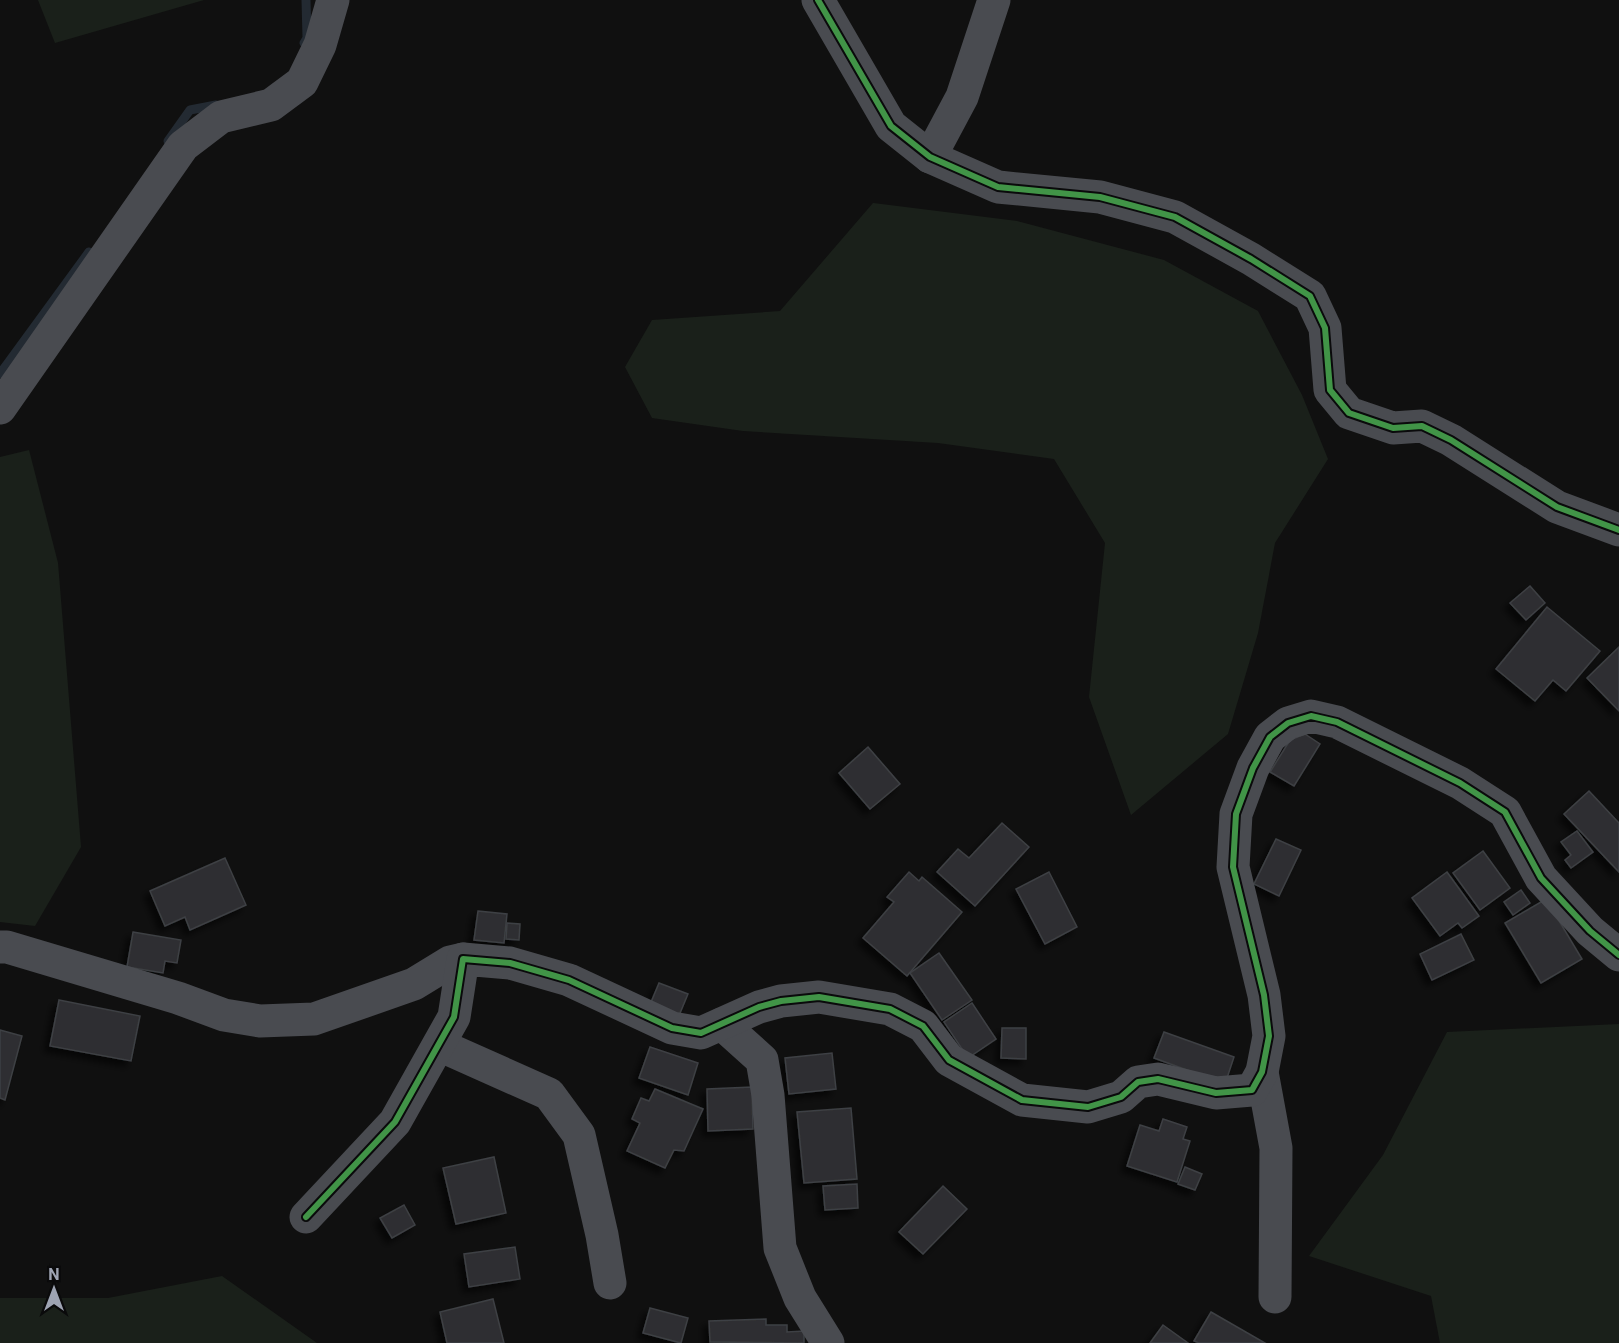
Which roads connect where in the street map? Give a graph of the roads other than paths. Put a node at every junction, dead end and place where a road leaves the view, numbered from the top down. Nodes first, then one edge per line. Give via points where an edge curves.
1 (333, 0) edge
2 (818, 0) edge
3 (994, 0) edge
4 (930, 157) junction
5 (0, 408) edge
6 (1617, 521) edge
7 (0, 947) edge
8 (1619, 955) edge
9 (463, 959) junction
10 (722, 1024) junction
11 (439, 1045) junction
12 (1262, 1072) junction
13 (306, 1217) dead end
14 (610, 1283) dead end
15 (1275, 1297) dead end
16 (828, 1343) edge

1 - 5 street via 320,45 302,82 271,105 221,117 183,146
2 - 4 street via 891,126
3 - 4 street via 962,97
4 - 6 street via 998,187 1100,197 1175,217 1310,296 1325,328 1330,390 1349,413 1393,428 1422,426 1557,507
7 - 9 street via 224,1015 260,1021 314,1019 414,984 450,962
8 - 12 street via 1590,931 1540,878 1505,812 1460,783 1337,722 1311,716 1288,723 1264,747 1236,814 1233,867 1264,995 1269,1036
9 - 10 street via 510,963 568,980 672,1028 701,1034
9 - 11 street via 454,1017
10 - 12 street via 759,1007 819,997 891,1009 923,1026 949,1060 1023,1100 1088,1107 1121,1097 1138,1082 1158,1079 1215,1093 1252,1090
10 - 16 street via 762,1060 780,1248 800,1298
11 - 13 street via 395,1122
11 - 14 street via 549,1094 579,1135
12 - 15 street via 1276,1148

